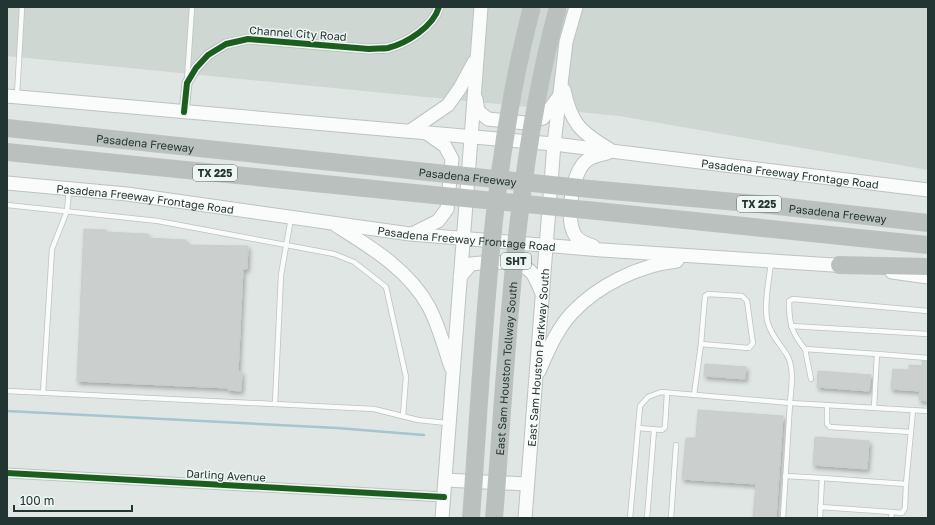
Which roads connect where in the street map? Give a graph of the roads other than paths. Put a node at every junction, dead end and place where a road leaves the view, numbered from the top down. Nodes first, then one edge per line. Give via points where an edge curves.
1 (22, 7) edge
2 (192, 7) edge
3 (439, 7) edge
4 (481, 7) edge
5 (532, 7) edge
6 (558, 7) edge
7 (576, 7) edge
8 (476, 59) junction
9 (562, 78) junction
10 (187, 83) junction
11 (474, 92) junction
12 (560, 95) junction
13 (12, 97) edge
14 (184, 112) junction
15 (7, 128) edge
16 (410, 131) junction
17 (426, 133) junction
18 (472, 138) junction
19 (554, 144) junction
20 (7, 152) edge
21 (612, 152) junction
22 (7, 183) edge
23 (69, 188) junction
24 (928, 190) edge
25 (7, 205) edge
26 (769, 205) junction
27 (67, 211) junction
28 (928, 215) edge
29 (292, 218) junction
30 (928, 223) edge
31 (334, 224) junction
32 (410, 234) junction
33 (464, 238) junction
34 (547, 244) junction
35 (928, 244) edge
36 (287, 245) junction
37 (602, 250) junction
38 (711, 257) junction
39 (771, 262) junction
40 (839, 265) junction
41 (928, 267) edge
42 (460, 277) junction
43 (928, 277) edge
44 (542, 293) junction
45 (928, 311) edge
46 (791, 326) junction
47 (928, 334) edge
48 (701, 344) junction
49 (805, 349) junction
50 (877, 354) junction
51 (928, 358) edge
52 (453, 373) junction
53 (535, 378) junction
54 (811, 379) dead end
55 (7, 391) edge
56 (43, 393) junction
57 (667, 393) junction
58 (694, 395) junction
59 (790, 403) junction
60 (275, 404) junction
61 (827, 406) junction
62 (874, 408) junction
63 (913, 410) junction
64 (928, 411) edge
65 (403, 416) junction
66 (449, 423) junction
67 (638, 428) junction
68 (654, 430) junction
69 (911, 432) junction
70 (676, 445) dead end
71 (7, 473) edge
72 (785, 476) junction
73 (822, 478) junction
74 (445, 480) junction
75 (527, 484) junction
76 (906, 484) junction
77 (444, 497) junction
78 (820, 507) junction
79 (892, 512) junction
80 (442, 518) edge
81 (471, 518) edge
82 (494, 518) edge
83 (525, 518) edge
84 (630, 518) edge
85 (647, 518) edge
86 (671, 518) edge
87 (783, 518) edge
88 (820, 518) edge
89 (891, 518) edge

1 - 13 lane
2 - 10 lane
3 - 10 street, Channel City Road via 429,23 418,33 404,43 386,48 369,49 248,39 226,44 208,55
4 - 8 main road
5 - 81 highway, East Sam Houston Tollway South / SHT, bridge via 511,102 496,202
6 - 82 highway, East Sam Houston Tollway South / SHT, bridge via 536,106 521,205
7 - 9 main road, East Sam Houston Parkway South via 566,42
8 - 11 main road
8 - 16 main road via 448,105
9 - 12 main road, East Sam Houston Parkway South
9 - 21 main road via 569,110 576,123 589,137
10 - 14 street, Channel City Road
11 - 12 main road via 478,111 488,119 525,123 543,118
11 - 18 main road
12 - 19 main road, East Sam Houston Parkway South
13 - 14 main road, Pasadena Freeway Frontage Road
14 - 16 main road, Pasadena Freeway Frontage Road
15 - 26 highway, Pasadena Freeway / TX 225, bridge via 590,189
16 - 17 main road, Pasadena Freeway Frontage Road
17 - 18 main road, Pasadena Freeway Frontage Road
17 - 32 main road via 445,146 452,159 448,209 438,221
18 - 19 main road, Pasadena Freeway Frontage Road
18 - 33 main road
19 - 21 main road, Pasadena Freeway Frontage Road
19 - 34 main road, East Sam Houston Parkway South
20 - 35 highway, Pasadena Freeway / TX 225, bridge
21 - 24 main road, Pasadena Freeway Frontage Road
21 - 37 main road via 592,158 583,164 569,210 570,223 575,235 583,242
22 - 23 main road, Pasadena Freeway Frontage Road
23 - 27 lane
23 - 29 main road, Pasadena Freeway Frontage Road
25 - 27 lane
26 - 28 highway
26 - 30 highway, Pasadena Freeway / TX 225
27 - 36 lane via 158,222
27 - 56 lane via 52,249
29 - 31 main road, Pasadena Freeway Frontage Road
29 - 36 lane
31 - 32 main road, Pasadena Freeway Frontage Road
31 - 52 main road via 392,263 413,285 428,306 437,325
32 - 33 main road, Pasadena Freeway Frontage Road
33 - 34 main road, Pasadena Freeway Frontage Road
33 - 42 main road
34 - 37 main road, Pasadena Freeway Frontage Road
34 - 44 main road, East Sam Houston Parkway South
36 - 60 lane via 281,275
36 - 65 lane via 334,254 354,262 386,287 406,377
37 - 38 main road, Pasadena Freeway Frontage Road
38 - 39 main road, Pasadena Freeway Frontage Road
38 - 53 main road via 660,262 613,282 592,295 572,313 556,336
39 - 40 main road, Pasadena Freeway Frontage Road
39 - 59 lane via 768,322 775,339 788,356 793,372
40 - 41 highway
40 - 43 main road, Pasadena Freeway Frontage Road
42 - 44 main road via 471,264 491,261 523,266 532,273
42 - 52 main road
44 - 53 main road, East Sam Houston Parkway South
45 - 46 lane via 793,299 789,301
46 - 47 lane
46 - 49 lane
48 - 48 lane via 705,296 742,296 747,301 753,342 750,348
48 - 58 lane
49 - 50 lane
49 - 54 lane
50 - 51 lane
50 - 62 lane
52 - 66 main road
53 - 75 main road, East Sam Houston Parkway South
55 - 56 lane
56 - 60 lane
57 - 58 lane
57 - 67 lane via 661,392 648,397 640,406
57 - 68 lane via 665,427 662,430
58 - 59 lane
59 - 61 lane
59 - 72 lane
60 - 65 lane via 374,409
61 - 62 lane
61 - 69 lane via 827,424 830,427
62 - 63 lane
63 - 64 lane
63 - 69 lane
65 - 66 lane
66 - 74 main road
67 - 68 lane
67 - 84 lane
68 - 85 lane
69 - 76 lane
70 - 86 lane
71 - 77 street, Darling Avenue
72 - 73 lane
72 - 87 lane
73 - 76 lane
73 - 78 lane
74 - 75 main road
74 - 77 main road
75 - 83 main road, East Sam Houston Parkway South
76 - 79 lane via 905,508 902,512
77 - 80 main road
78 - 79 lane
78 - 88 lane
79 - 89 lane

